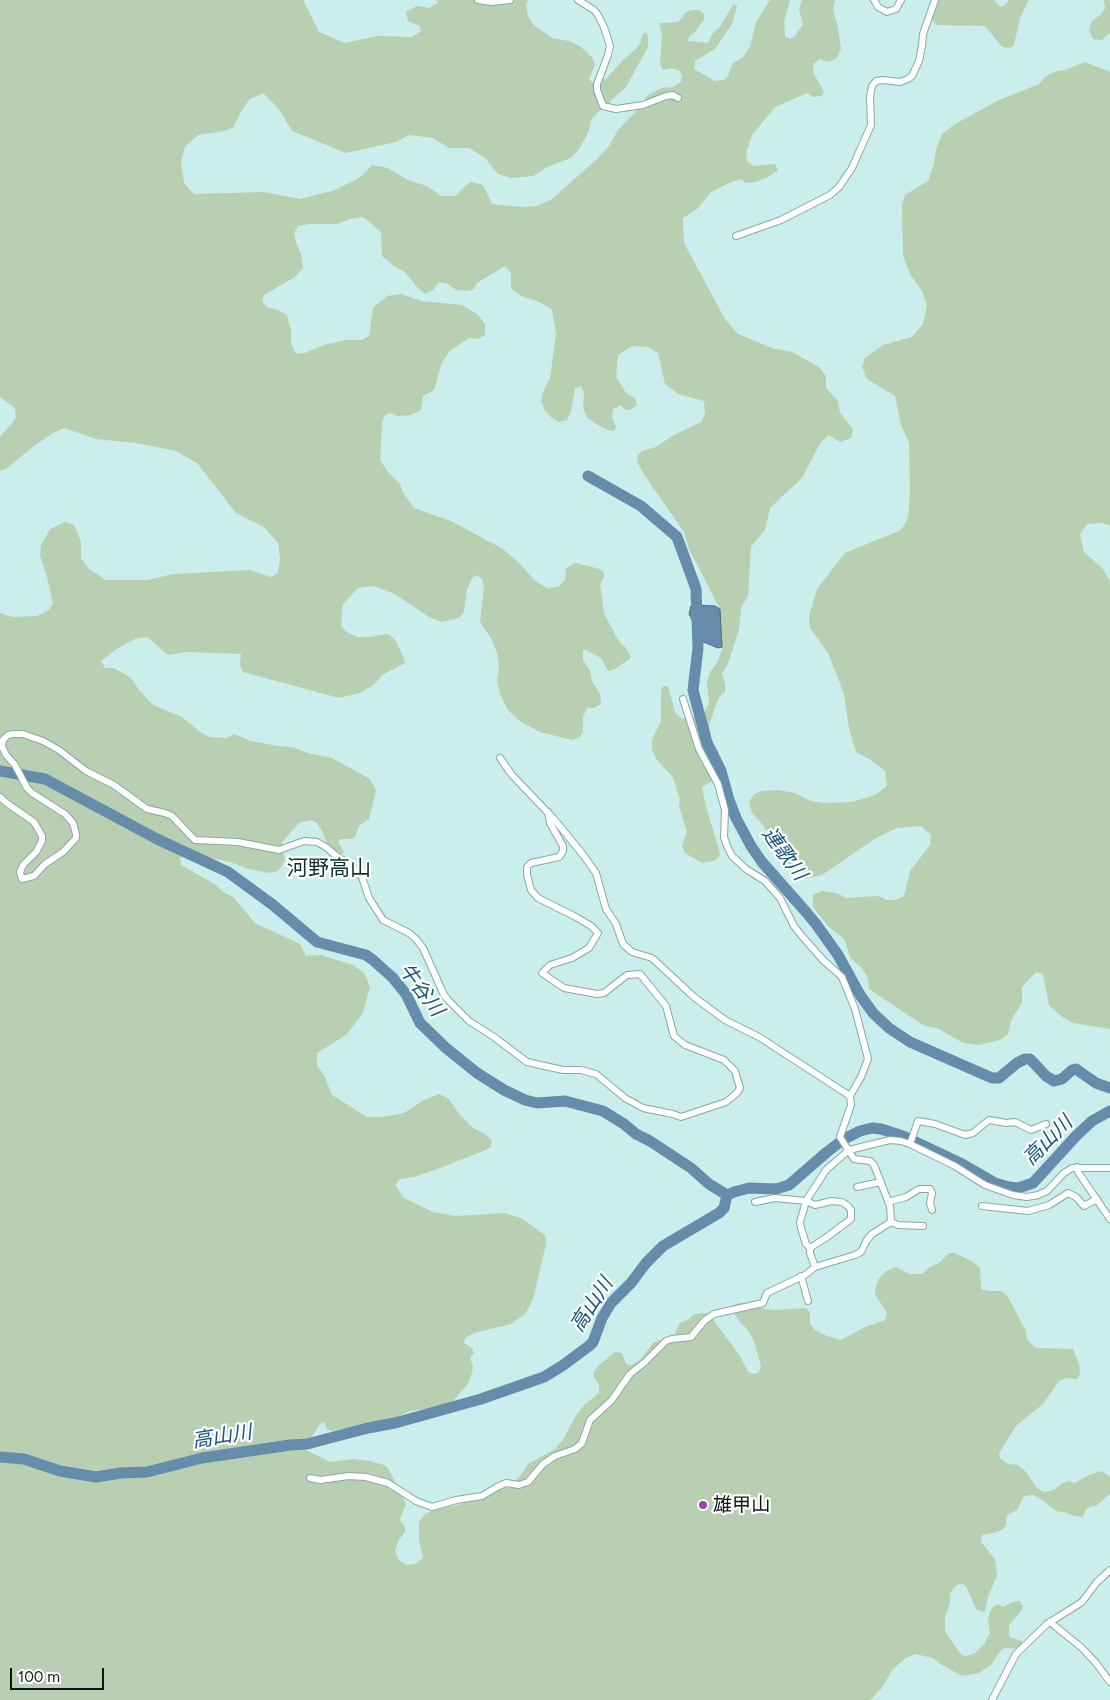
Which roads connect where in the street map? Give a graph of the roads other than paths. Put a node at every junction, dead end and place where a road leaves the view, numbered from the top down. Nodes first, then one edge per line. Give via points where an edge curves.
1 (478, 0) edge
2 (510, 0) edge
3 (578, 0) edge
4 (874, 0) edge
5 (901, 0) edge
6 (935, 0) edge
7 (678, 98) dead end
8 (736, 236) dead end
9 (683, 699) dead end
10 (500, 758) dead end
11 (0, 797) edge
12 (548, 812) junction
13 (850, 1096) junction
14 (1046, 1124) dead end
15 (911, 1141) junction
16 (849, 1150) junction
17 (1077, 1167) junction
18 (1110, 1168) edge
19 (882, 1182) junction
20 (857, 1188) dead end
21 (1097, 1199) junction
22 (806, 1201) junction
23 (755, 1202) dead end
24 (888, 1202) junction
25 (982, 1206) dead end
26 (932, 1210) dead end
27 (1110, 1219) edge
28 (891, 1222) junction
29 (923, 1226) dead end
30 (810, 1248) junction
31 (815, 1267) junction
32 (801, 1276) junction
33 (808, 1301) dead end
34 (310, 1478) dead end
35 (1110, 1570) edge
36 (1050, 1622) junction
37 (1110, 1682) edge
38 (992, 1700) edge

1 - 2 street
3 - 7 street via 598,15 610,46 597,84 603,106 616,109 666,96
4 - 5 street via 878,7 888,12 896,9
6 - 8 street via 912,76 900,82 876,81 872,86 871,125 852,168 838,187 830,195 781,220
9 - 13 street via 699,749 718,784 724,810 726,846 746,869 766,881 780,898 800,935 842,977 855,1009 868,1059
10 - 12 street
11 - 12 street via 34,822 42,836 36,852 23,865 22,879 34,876 63,852 76,834 74,824 65,814 27,788 15,765 6,756 3,740 13,734 24,734 59,750 147,809 172,816 195,840 238,842 279,850 304,840 317,842 352,866 362,877 369,898 383,920 416,939 449,1001 470,1021 527,1062 596,1074 643,1108 681,1117 726,1102 740,1088 735,1072 724,1060 685,1045 674,1036 666,1006 640,974 628,974 597,994 564,988 542,973 550,965 589,948 598,933 576,917 538,898 531,890 527,867 531,863 559,857 563,851
12 - 13 street via 596,873 606,909 623,944 632,952 652,958 724,1020 759,1037
13 - 16 street via 851,1105 840,1138
14 - 15 street via 1031,1130 1014,1122 989,1120 973,1133 965,1135 921,1121 916,1123
15 - 16 street via 890,1140
15 - 17 street via 985,1185 1012,1195 1038,1196 1064,1173
16 - 19 street via 854,1159 870,1161
16 - 22 street via 826,1170
17 - 18 street
17 - 21 street
19 - 20 street
19 - 24 street
21 - 25 street via 1084,1206 1068,1193 1049,1205 1028,1211
21 - 27 street
22 - 23 street via 775,1198
22 - 30 street via 800,1222
22 - 30 street via 815,1205 842,1202 852,1214 851,1219
24 - 26 street via 930,1189
24 - 28 street
28 - 29 street
28 - 31 street via 872,1234 861,1252
30 - 31 street
31 - 32 street
32 - 33 street
32 - 34 street via 767,1293 763,1304 714,1314 691,1337 666,1341 630,1374 611,1400 590,1420 582,1443 555,1456 528,1482 519,1485 506,1483 482,1496 432,1507 388,1483 366,1477
35 - 36 street via 1082,1602
36 - 37 street via 1082,1648
36 - 38 street via 1016,1654

